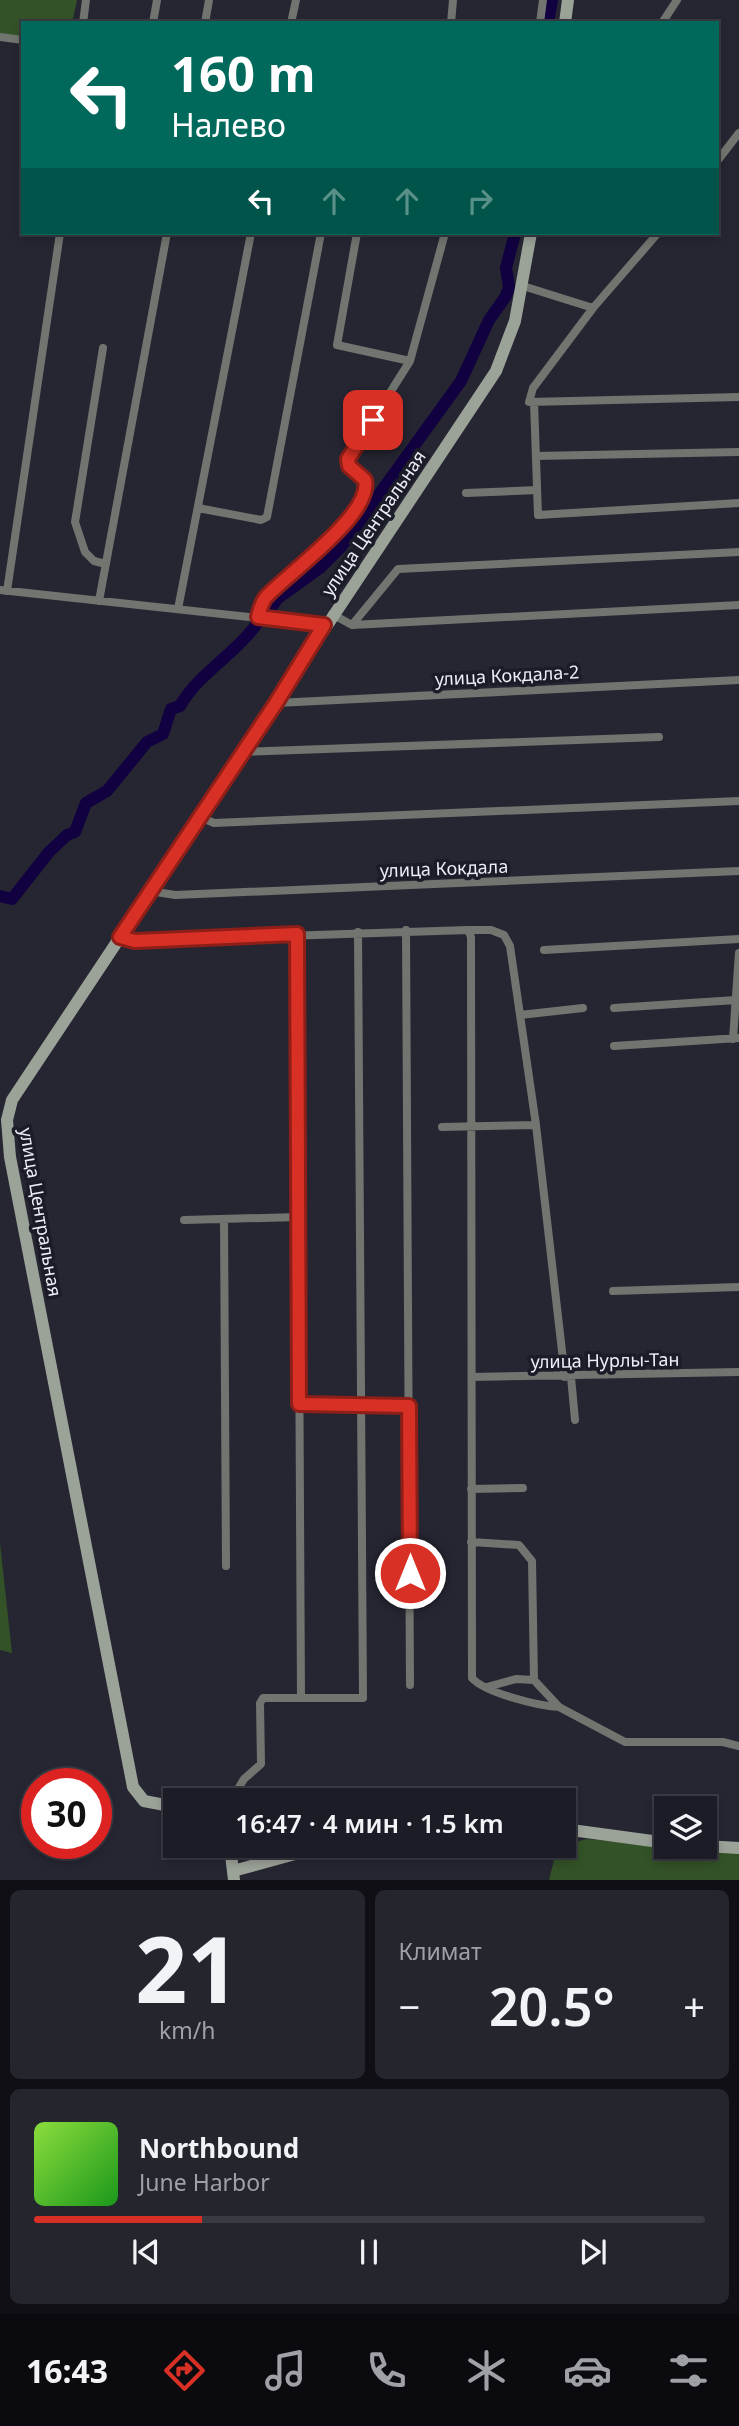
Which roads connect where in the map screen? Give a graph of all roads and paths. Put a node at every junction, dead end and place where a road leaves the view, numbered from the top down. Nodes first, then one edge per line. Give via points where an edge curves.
1 (86, 0) edge
2 (157, 0) edge
3 (209, 0) edge
4 (296, 0) edge
5 (453, 0) edge
6 (543, 0) edge
7 (568, 0) edge
8 (677, 0) edge
9 (83, 21) edge
10 (153, 21) edge
11 (205, 21) edge
12 (291, 21) edge
13 (451, 21) edge
14 (540, 21) edge
15 (565, 21) edge
16 (663, 21) edge
17 (0, 37) edge
18 (21, 40) edge
19 (739, 133) edge
20 (719, 159) edge
21 (61, 235) edge
22 (167, 235) edge
23 (251, 235) edge
24 (321, 235) edge
25 (357, 235) edge
26 (444, 235) edge
27 (531, 235) edge
28 (656, 235) edge
29 (523, 286) junction
30 (593, 308) junction
31 (103, 348) dead end
32 (410, 361) junction
33 (739, 397) edge
34 (532, 402) junction
35 (739, 452) edge
36 (536, 456) junction
37 (537, 490) junction
38 (466, 493) dead end
39 (739, 503) edge
40 (198, 508) junction
41 (739, 552) edge
42 (106, 565) junction
43 (4, 591) edge
44 (99, 601) junction
45 (739, 605) edge
46 (178, 609) junction
47 (258, 617) junction
48 (328, 620) junction
49 (352, 625) junction
50 (739, 680) edge
51 (276, 703) junction
52 (659, 737) dead end
53 (243, 752) junction
54 (739, 801) edge
55 (200, 817) junction
56 (739, 872) edge
57 (150, 891) junction
58 (406, 930) junction
59 (468, 930) junction
60 (358, 932) junction
61 (297, 934) junction
62 (120, 937) junction
63 (739, 939) edge
64 (544, 950) dead end
65 (739, 953) edge
66 (736, 1000) junction
67 (583, 1008) dead end
68 (614, 1008) dead end
69 (520, 1015) junction
70 (736, 1038) edge
71 (614, 1046) dead end
72 (536, 1125) junction
73 (471, 1126) junction
74 (442, 1127) dead end
75 (299, 1217) junction
76 (224, 1219) junction
77 (184, 1220) dead end
78 (739, 1287) edge
79 (613, 1291) dead end
80 (739, 1372) edge
81 (472, 1377) junction
82 (568, 1377) junction
83 (299, 1404) junction
84 (360, 1405) junction
85 (409, 1406) junction
86 (575, 1420) dead end
87 (523, 1488) dead end
88 (471, 1489) junction
89 (471, 1542) junction
90 (226, 1566) dead end
91 (534, 1680) junction
92 (410, 1685) dead end
93 (487, 1687) junction
94 (301, 1698) junction
95 (559, 1707) junction
96 (739, 1746) edge
97 (239, 1788) edge
98 (163, 1805) edge
99 (576, 1831) edge
100 (654, 1841) edge
101 (717, 1847) edge
102 (739, 1848) edge
103 (287, 1858) edge
104 (234, 1875) edge

1 - 9 street
2 - 10 street
3 - 11 street
4 - 12 street
5 - 13 street
6 - 14 street
7 - 15 main road
8 - 16 street
17 - 18 street
19 - 20 street
21 - 43 street
22 - 42 street
23 - 40 street
24 - 40 street via 267,517 261,520
25 - 32 street via 337,345
26 - 32 street
27 - 29 main road, улица Центральная
28 - 30 street
29 - 30 street
29 - 48 main road, улица Центральная via 496,371
30 - 34 street via 533,387
31 - 42 street via 75,522 85,552
32 - 47 street via 348,459 349,466 365,480 365,493 323,549 266,597
33 - 34 street
34 - 36 street
35 - 36 street
36 - 37 street
37 - 38 street
37 - 39 street via 538,515
40 - 46 street
41 - 49 street via 398,569
42 - 44 street
43 - 44 street
44 - 46 street
45 - 49 street
46 - 47 street
47 - 48 street
48 - 49 street
48 - 51 main road, улица Центральная
50 - 51 street, улица Кокдала-2
51 - 53 main road, улица Центральная
52 - 53 street
53 - 55 main road, улица Центральная
54 - 55 street via 214,823
55 - 57 main road, улица Центральная
56 - 57 street, улица Кокдала via 175,895
57 - 62 main road, улица Центральная
58 - 59 street
58 - 60 street
58 - 85 street
59 - 69 street via 504,935
59 - 73 street
60 - 61 street
60 - 84 street
61 - 62 street via 135,941
61 - 75 street
62 - 98 main road, улица Центральная via 23,1079 12,1100 8,1132 133,1787 144,1801
63 - 64 street
65 - 66 street
66 - 68 street
66 - 70 street
67 - 69 street
69 - 72 street
70 - 71 street
72 - 73 street
72 - 82 street
73 - 74 street
73 - 81 street
75 - 76 street
75 - 83 street
76 - 77 street
76 - 90 street
78 - 79 street
80 - 82 street, улица Нурлы-Тан
81 - 82 street, улица Нурлы-Тан
81 - 88 street
82 - 86 street
83 - 84 street
83 - 94 street
84 - 85 street
84 - 94 street via 363,1698
85 - 92 street
87 - 88 street
88 - 89 street
89 - 91 street via 519,1545 532,1561
89 - 93 street via 472,1678
91 - 93 street via 516,1679
91 - 95 street
93 - 95 street
94 - 97 street via 263,1698 261,1764
95 - 96 street via 632,1744 723,1742
99 - 100 main road
101 - 102 main road
103 - 104 main road

